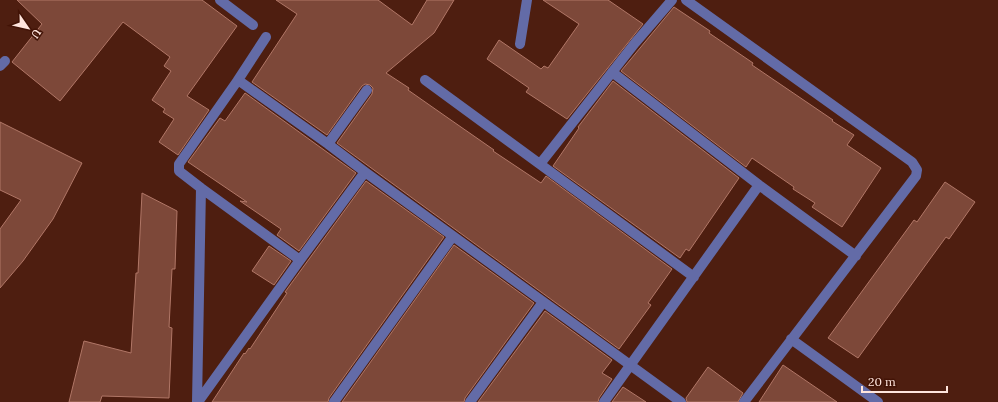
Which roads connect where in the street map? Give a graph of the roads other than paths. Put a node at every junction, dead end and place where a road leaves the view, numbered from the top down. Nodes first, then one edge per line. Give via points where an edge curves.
1 (220, 0) edge
2 (527, 0) edge
3 (672, 0) edge
4 (686, 0) edge
5 (253, 25) dead end
6 (266, 37) dead end
7 (520, 44) dead end
8 (612, 72) junction
9 (238, 80) junction
10 (425, 80) dead end
11 (367, 90) dead end
12 (328, 144) junction
13 (540, 164) junction
14 (365, 172) junction
15 (760, 185) junction
16 (201, 188) junction
17 (454, 236) junction
18 (856, 256) junction
19 (300, 260) junction
20 (694, 277) junction
21 (543, 302) junction
22 (791, 339) junction
23 (631, 366) junction
24 (197, 402) edge
25 (334, 402) edge
26 (470, 402) edge
27 (604, 402) edge
28 (681, 402) edge
29 (744, 402) edge
30 (878, 402) edge

1 - 5 street
2 - 7 street
3 - 8 street
4 - 18 street via 915,166 916,176
6 - 9 street
8 - 13 street
8 - 15 street
9 - 12 street
9 - 16 street via 179,164 179,171
10 - 13 street
11 - 12 street
12 - 14 street
13 - 20 street
14 - 17 street
14 - 19 street
15 - 18 street
15 - 20 street
16 - 19 street
16 - 24 street
17 - 21 street
17 - 25 street
18 - 22 street
19 - 24 street
20 - 23 street
21 - 23 street
21 - 26 street
22 - 29 street
22 - 30 street
23 - 27 street
23 - 28 street

